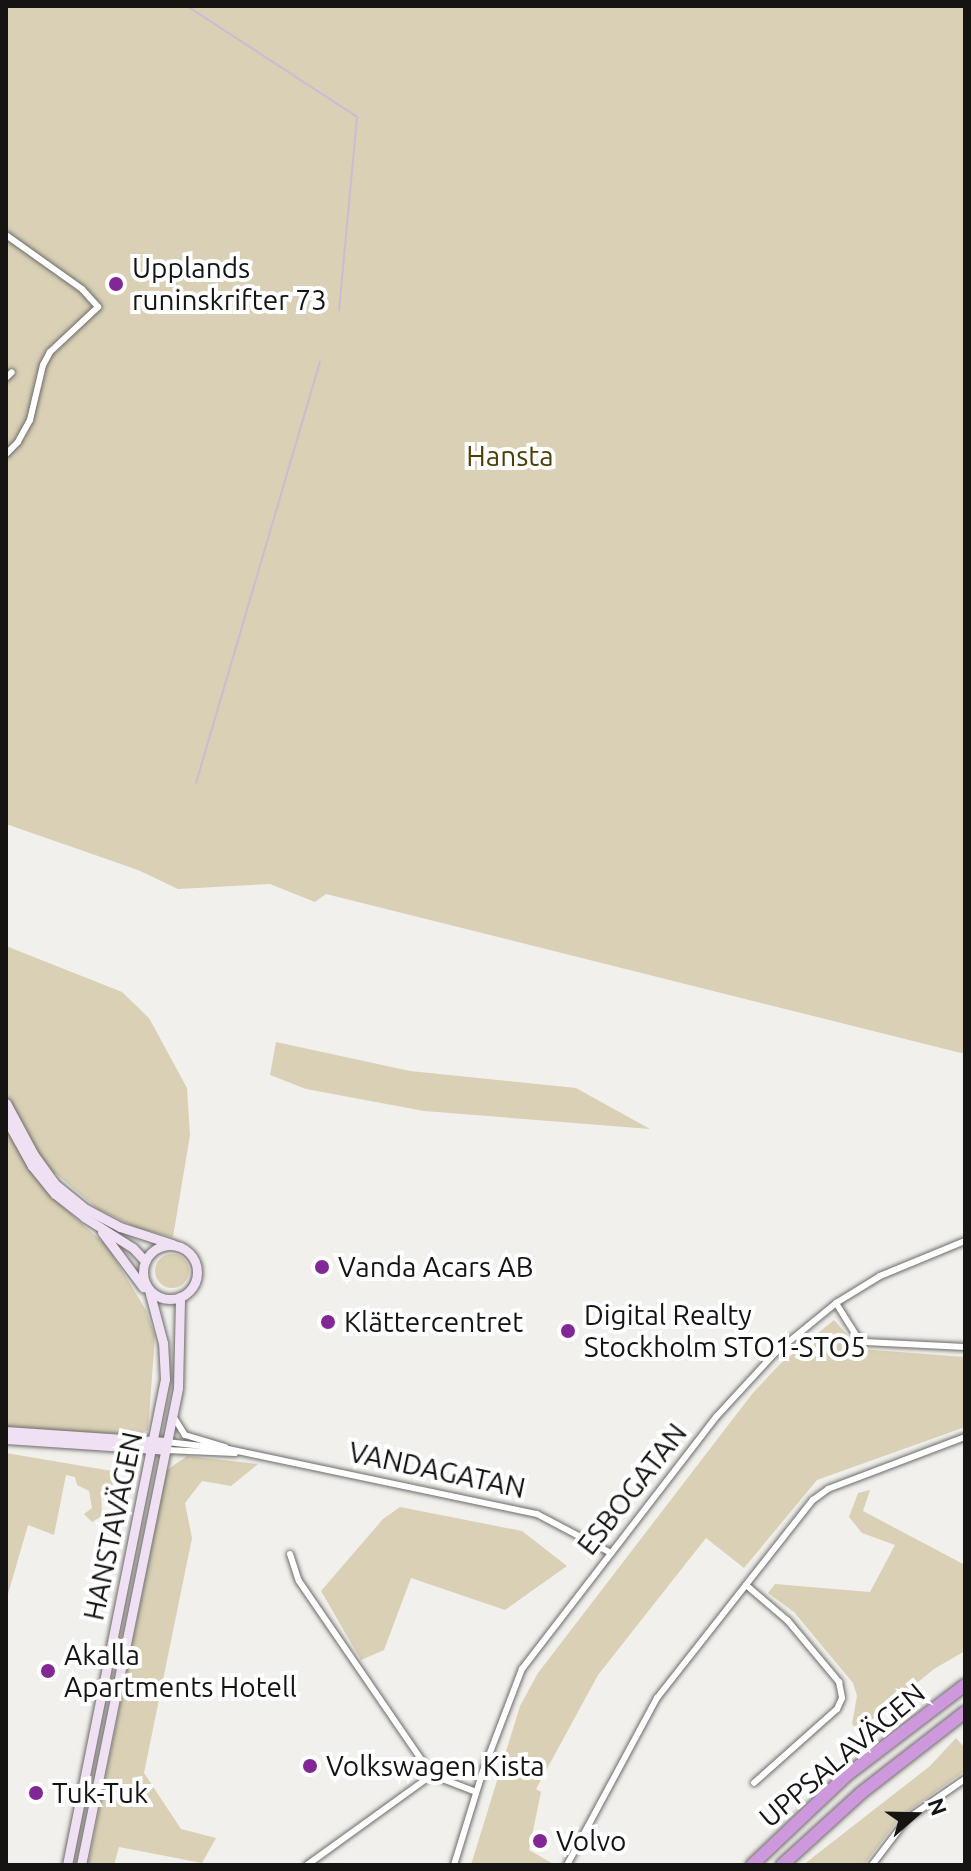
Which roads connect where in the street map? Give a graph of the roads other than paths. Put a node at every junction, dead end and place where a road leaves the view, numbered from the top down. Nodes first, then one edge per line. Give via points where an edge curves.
1 (6, 235) edge
2 (12, 372) dead end
3 (6, 378) edge
4 (6, 454) edge
5 (6, 1103) edge
6 (6, 1119) edge
7 (98, 1227) junction
8 (965, 1241) edge
9 (172, 1244) junction
10 (145, 1261) junction
11 (149, 1290) junction
12 (180, 1297) junction
13 (836, 1303) junction
14 (155, 1307) junction
15 (965, 1347) edge
16 (173, 1416) junction
17 (6, 1431) edge
18 (965, 1437) edge
19 (6, 1439) edge
20 (152, 1445) junction
21 (166, 1446) junction
22 (228, 1449) junction
23 (247, 1453) junction
24 (609, 1552) junction
25 (290, 1554) dead end
26 (746, 1585) junction
27 (965, 1685) edge
28 (965, 1712) edge
29 (432, 1775) junction
30 (965, 1779) edge
31 (754, 1783) dead end
32 (476, 1792) junction
33 (67, 1865) edge
34 (81, 1865) edge
35 (307, 1865) edge
36 (454, 1865) edge
37 (567, 1865) edge
38 (752, 1865) edge
39 (782, 1865) edge
40 (872, 1865) edge

1 - 4 street via 82,289 98,307 50,352 30,420
2 - 3 street
5 - 9 main road via 55,1184 120,1227
6 - 7 main road via 55,1194
7 - 10 main road via 123,1240
7 - 14 main road
8 - 13 street, ESBOGATAN via 880,1276
9 - 10 main road via 156,1249
9 - 12 main road via 190,1253 197,1265 193,1288
10 - 11 main road via 143,1276
11 - 12 main road via 164,1298
11 - 14 main road, HANSTAVÄGEN
12 - 16 main road, HANSTAVÄGEN via 181,1366
13 - 15 street via 865,1342
13 - 24 street, ESBOGATAN via 743,1385
14 - 20 main road, HANSTAVÄGEN via 165,1362
16 - 21 main road, HANSTAVÄGEN
16 - 22 street, VANDAGATAN via 185,1435
17 - 20 main road
18 - 26 street via 828,1489 813,1500
19 - 20 main road
20 - 21 main road
20 - 33 main road, HANSTAVÄGEN
21 - 22 street, VANDAGATAN
21 - 23 street, VANDAGATAN
21 - 34 main road, HANSTAVÄGEN
22 - 23 street, VANDAGATAN
23 - 24 street, VANDAGATAN via 537,1514
24 - 32 street, ESBOGATAN via 522,1669
25 - 29 street via 299,1581
26 - 31 street via 788,1621 839,1682 842,1698 837,1709
26 - 37 street via 657,1698
27 - 38 highway, UPPSALAVÄGEN via 847,1775
28 - 39 highway, UPPSALAVÄGEN via 861,1793
29 - 32 street
29 - 35 street
30 - 40 street via 907,1819
32 - 36 street, ESBOGATAN

